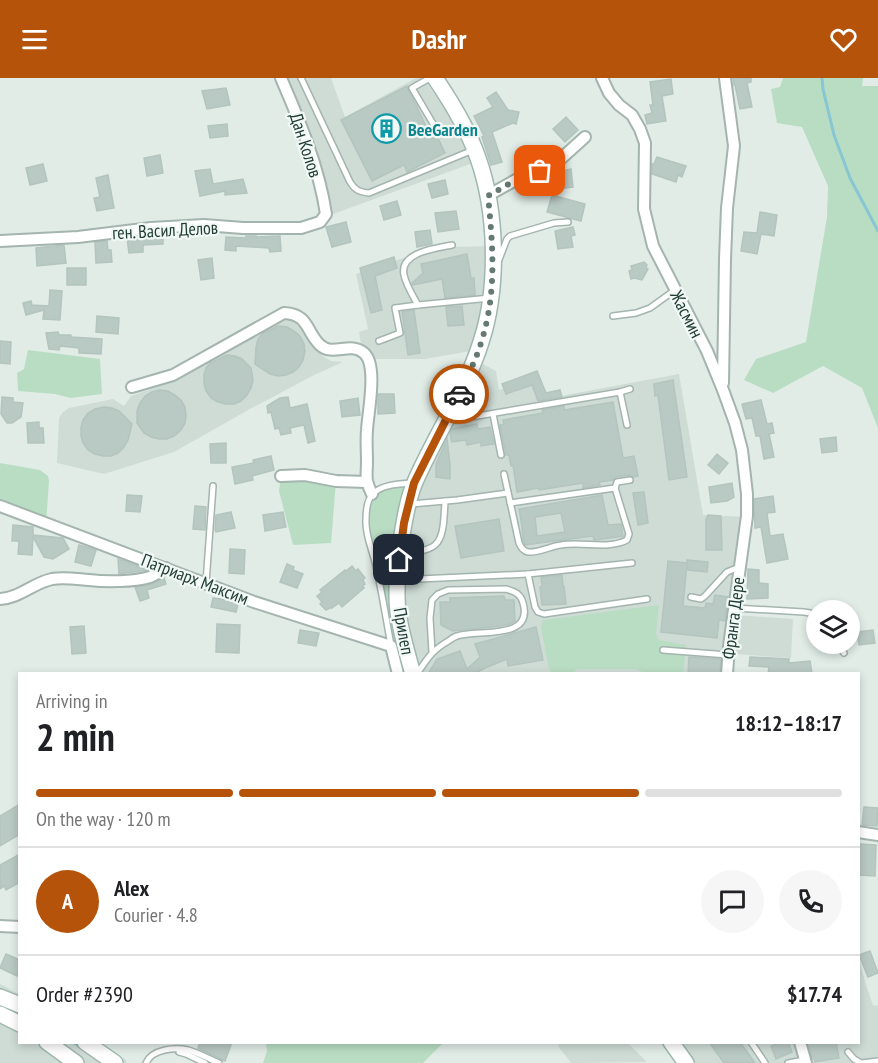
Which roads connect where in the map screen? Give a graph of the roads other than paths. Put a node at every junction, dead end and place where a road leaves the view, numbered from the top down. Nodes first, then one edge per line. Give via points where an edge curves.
1 (281, 78) edge
2 (301, 78) edge
3 (430, 78) edge
4 (435, 78) edge
5 (602, 78) edge
6 (725, 78) edge
7 (435, 126) dead end
8 (585, 137) dead end
9 (474, 149) junction
10 (488, 196) junction
11 (326, 214) joint
12 (568, 222) dead end
13 (0, 241) edge
14 (452, 245) dead end
15 (493, 274) junction
16 (675, 290) junction
17 (491, 298) junction
18 (418, 305) junction
19 (613, 316) dead end
20 (380, 341) dead end
21 (132, 387) dead end
22 (630, 389) dead end
23 (723, 390) junction
24 (620, 392) junction
25 (493, 414) junction
26 (445, 422) junction
27 (627, 425) dead end
28 (501, 455) dead end
29 (504, 474) dead end
30 (281, 476) dead end
31 (630, 480) dead end
32 (367, 482) junction
33 (414, 483) junction
34 (213, 486) dead end
35 (615, 488) junction
36 (508, 493) junction
37 (372, 494) junction
38 (445, 501) junction
39 (510, 503) junction
40 (408, 504) junction
41 (0, 507) edge
42 (400, 551) junction
43 (632, 563) dead end
44 (739, 565) junction
45 (166, 568) junction
46 (528, 574) junction
47 (398, 580) junction
48 (206, 584) junction
49 (691, 597) dead end
50 (0, 599) edge
51 (647, 599) dead end
52 (734, 608) junction
53 (806, 612) edge
54 (391, 646) junction
55 (663, 650) dead end
56 (432, 652) junction
57 (728, 655) junction
58 (398, 672) edge
59 (412, 672) edge
60 (418, 672) edge
61 (727, 672) edge
62 (860, 832) edge
63 (878, 835) edge
64 (0, 926) edge
65 (18, 927) edge
66 (0, 997) edge
67 (18, 1004) edge
68 (0, 1014) edge
69 (18, 1023) edge
70 (50, 1044) edge
71 (87, 1044) edge
72 (672, 1044) edge
73 (752, 1044) edge
74 (801, 1044) edge
75 (171, 1050) junction
76 (849, 1052) dead end
77 (805, 1061) edge
78 (878, 1061) edge
79 (76, 1063) edge
80 (115, 1063) edge
81 (146, 1063) edge
82 (204, 1063) edge
83 (219, 1063) edge
84 (686, 1063) edge
85 (765, 1063) edge
86 (788, 1063) edge
87 (862, 1063) edge

1 - 11 street, Дан Колов via 311,153
2 - 9 lane via 350,182 360,192 369,193
3 - 7 lane via 412,88
4 - 9 street, Прилеп
5 - 16 street, Жасмин via 609,93 632,115 645,143 644,209 653,246
6 - 23 street via 734,146 727,218
8 - 10 street via 554,165 521,177
9 - 10 street, Прилеп
10 - 15 street, Прилеп
11 - 13 street, ген. Васил Делов via 320,222 301,228 204,225
12 - 15 lane via 510,236
14 - 18 lane via 418,253 404,266 405,278
15 - 17 street, Прилеп
16 - 19 lane via 650,308
16 - 23 street, Жасмин
17 - 18 lane
17 - 26 street, Прилеп via 480,347
18 - 20 lane via 395,308 400,333
21 - 32 street via 173,375 268,321 291,313 300,317 328,350 350,347 367,355 371,395
22 - 24 lane
23 - 44 street, Жасмин via 745,470 747,516
24 - 25 lane
24 - 27 lane
25 - 26 lane
25 - 28 lane
26 - 33 street, Прилеп
29 - 36 lane
30 - 32 street
31 - 35 lane via 617,482
32 - 37 street
33 - 37 lane via 392,485
33 - 40 street, Прилеп
34 - 48 lane
35 - 39 lane
35 - 39 lane via 629,534 627,540 615,545 562,544 526,552 519,543
36 - 38 lane
36 - 39 lane
37 - 54 lane via 368,501 367,533
38 - 40 lane
38 - 42 lane via 444,525 436,546
40 - 42 street, Прилеп
41 - 45 street, Патриарх Максим
42 - 47 street, Прилеп
43 - 46 lane
44 - 49 lane via 701,599
44 - 52 street, Франга Дере
45 - 48 street, Патриарх Максим
45 - 50 street via 136,579 54,579
46 - 47 lane
46 - 51 lane via 535,608 544,614
47 - 59 street, Прилеп via 398,610
48 - 54 street, Патриарх Максим
52 - 53 lane
52 - 57 street, Франга Дере
54 - 58 street
55 - 57 lane
56 - 56 lane via 456,636 518,627 525,613 522,598 506,589 448,590 438,594 432,600 430,618
56 - 60 lane
57 - 61 street, Франга Дере
62 - 63 street
64 - 65 street
66 - 67 street
68 - 69 street
70 - 79 street
71 - 80 street
72 - 84 street
73 - 85 lane
74 - 77 street
75 - 81 lane via 153,1055
75 - 82 lane
75 - 83 lane via 187,1050
76 - 87 lane
77 - 86 lane
78 - 87 lane

